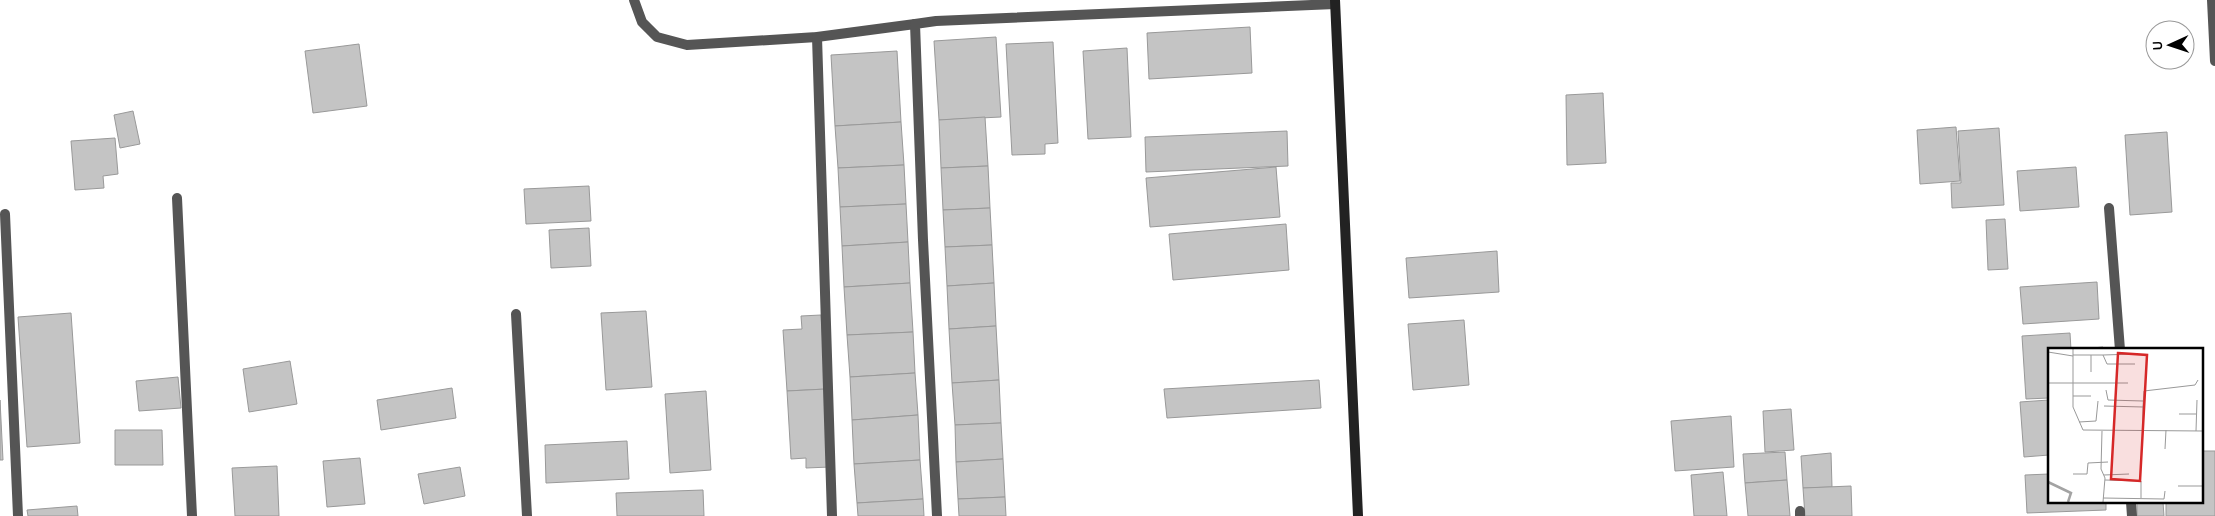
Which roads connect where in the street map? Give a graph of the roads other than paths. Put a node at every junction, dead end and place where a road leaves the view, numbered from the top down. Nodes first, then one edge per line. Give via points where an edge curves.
1 (634, 0) edge
2 (2212, 0) edge
3 (1335, 2) edge
4 (916, 24) junction
5 (817, 37) junction
6 (2215, 61) edge
7 (177, 198) dead end
8 (2109, 208) dead end
9 (4, 214) dead end
10 (516, 314) dead end
11 (2120, 348) edge
12 (18, 516) edge
13 (192, 516) edge
14 (527, 516) edge
15 (832, 516) edge
16 (937, 516) edge
17 (1358, 516) edge

1 - 5 street via 642,22 657,37 687,45
2 - 6 street
3 - 4 street
3 - 17 street
4 - 5 street
4 - 16 street via 922,240
5 - 15 street
7 - 13 street
8 - 11 street
9 - 12 street
10 - 14 street

